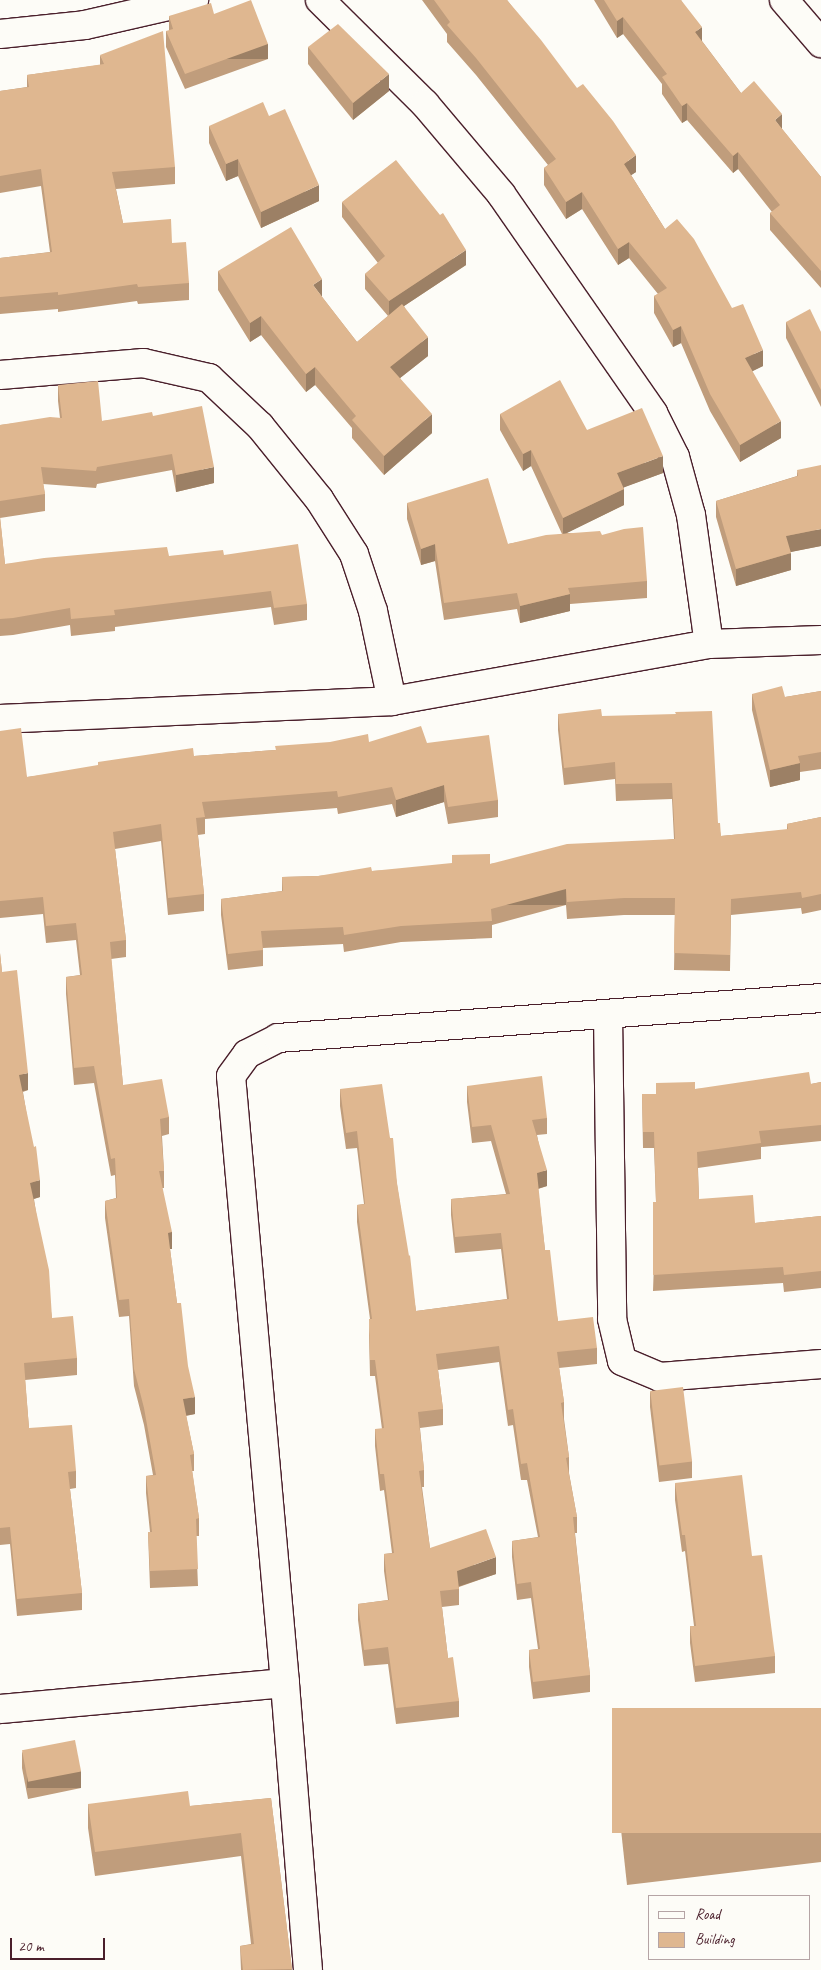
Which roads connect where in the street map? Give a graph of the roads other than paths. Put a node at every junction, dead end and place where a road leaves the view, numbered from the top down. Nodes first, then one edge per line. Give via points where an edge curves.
1 (194, 0) edge
2 (320, 0) edge
3 (784, 0) edge
4 (0, 34) edge
5 (821, 44) edge
6 (0, 375) edge
7 (821, 640) edge
8 (709, 644) junction
9 (392, 701) junction
10 (0, 719) edge
11 (821, 998) edge
12 (608, 1014) junction
13 (821, 1364) edge
14 (285, 1682) junction
15 (0, 1709) edge
16 (308, 1970) edge

1 - 4 street via 85,24
2 - 8 street via 426,104 502,194 653,413 676,457 691,515
3 - 5 street
6 - 9 street via 143,363 209,378 260,426 319,499 354,554 373,611
7 - 8 street
8 - 9 street
9 - 10 street
11 - 12 street
12 - 13 street via 612,1319 622,1361 660,1377
12 - 14 street via 278,1038 247,1054 231,1076
14 - 15 street
14 - 16 street

